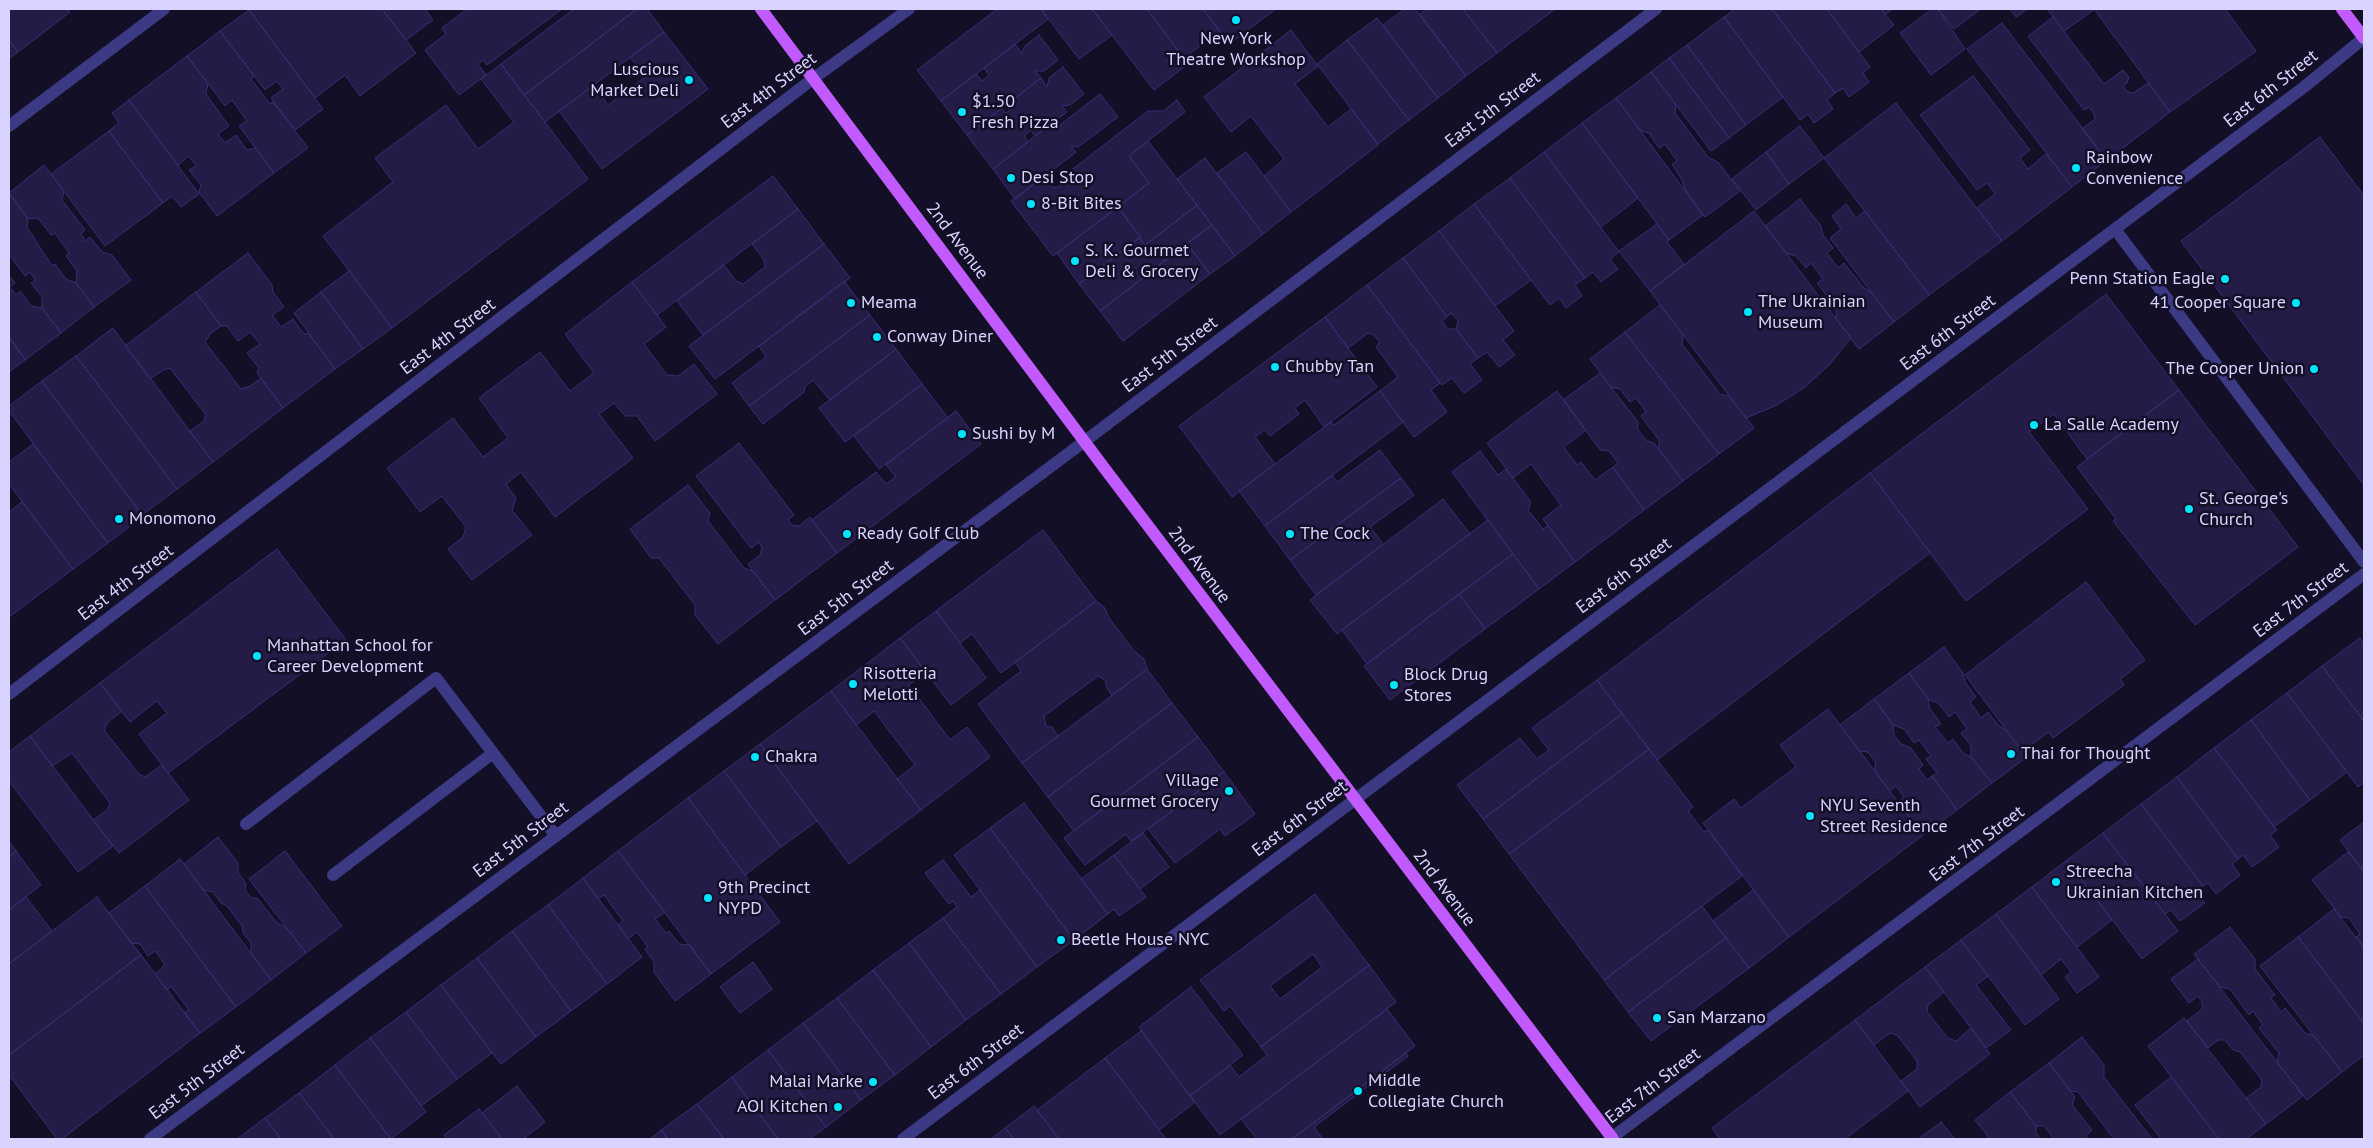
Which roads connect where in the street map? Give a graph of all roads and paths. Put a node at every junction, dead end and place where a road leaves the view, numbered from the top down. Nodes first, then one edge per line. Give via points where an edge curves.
1 (164, 9) edge
2 (761, 9) edge
3 (909, 9) edge
4 (1656, 9) edge
5 (2342, 9) edge
6 (2364, 38) edge
7 (814, 78) junction
8 (9, 126) edge
9 (2115, 229) junction
10 (1085, 442) junction
11 (2364, 562) edge
12 (2364, 574) edge
13 (9, 694) edge
14 (493, 752) junction
15 (1355, 800) junction
16 (246, 824) dead end
17 (556, 836) junction
18 (333, 875) dead end
19 (150, 1139) edge
20 (903, 1139) edge
21 (1612, 1139) edge

1 - 8 street
2 - 7 main road, 2nd Avenue
3 - 7 street, East 4th Street
4 - 10 street, East 5th Street
5 - 6 main road
6 - 9 street, East 6th Street
7 - 10 main road, 2nd Avenue
7 - 13 street, East 4th Street
9 - 11 street
9 - 15 street, East 6th Street
10 - 15 main road, 2nd Avenue
10 - 17 street, East 5th Street
12 - 21 street, East 7th Street
14 - 16 street via 436,678
14 - 17 street
14 - 18 street
15 - 20 street, East 6th Street
15 - 21 main road, 2nd Avenue
17 - 19 street, East 5th Street

